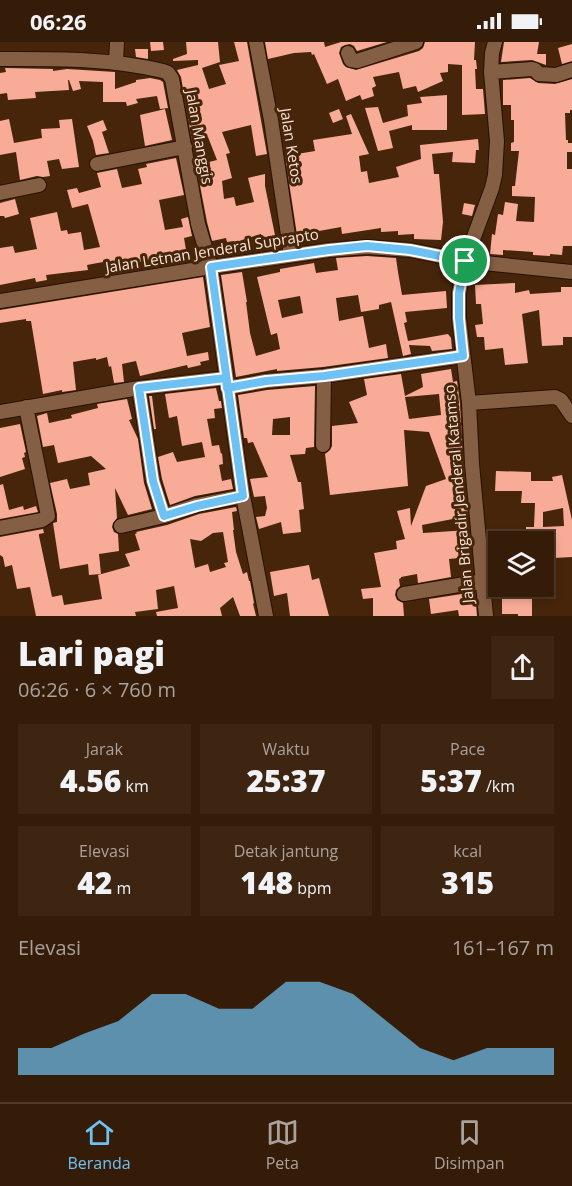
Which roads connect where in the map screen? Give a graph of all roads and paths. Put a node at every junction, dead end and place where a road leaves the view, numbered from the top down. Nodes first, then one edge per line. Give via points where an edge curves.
1 (117, 42) edge
2 (256, 42) edge
3 (416, 42) edge
4 (495, 42) edge
5 (348, 53) dead end
6 (0, 58) edge
7 (116, 63) junction
8 (572, 70) edge
9 (490, 72) junction
10 (185, 147) junction
11 (97, 164) dead end
12 (39, 185) dead end
13 (0, 193) edge
14 (291, 255) junction
15 (465, 261) junction
16 (211, 267) junction
17 (572, 272) edge
18 (0, 301) edge
19 (463, 356) junction
20 (324, 376) junction
21 (226, 383) junction
22 (139, 388) junction
23 (469, 403) junction
24 (26, 407) junction
25 (0, 412) edge
26 (572, 416) edge
27 (323, 445) dead end
28 (243, 496) junction
29 (164, 516) junction
30 (121, 526) dead end
31 (0, 528) edge
32 (483, 581) junction
33 (404, 594) dead end
34 (266, 616) edge
35 (486, 616) edge

1 - 7 street
2 - 14 street, Jalan Ketos
3 - 5 street via 357,61 351,60
4 - 9 street, Jalan Brigadir Jenderal Katamso
6 - 7 street, Jalan Manggis
7 - 10 street, Jalan Manggis via 163,71 170,76
8 - 9 street via 556,75 539,74 532,69
9 - 15 street, Jalan Brigadir Jenderal Katamso via 497,141 495,175
10 - 11 street
10 - 16 street, Jalan Manggis via 198,224
12 - 13 street
14 - 15 street, Jalan Letnan Jenderal Suprapto via 367,246
14 - 16 street, Jalan Letnan Jenderal Suprapto
15 - 17 street, Jalan Letnan Jenderal Suprapto
15 - 19 street, Jalan Brigadir Jenderal Katamso via 459,293
16 - 18 street, Jalan Letnan Jenderal Suprapto
16 - 21 street, Jalan Manggis
19 - 20 street
19 - 23 street, Jalan Brigadir Jenderal Katamso
20 - 21 street
20 - 27 street
21 - 22 street
21 - 28 street, Jalan Manggis
22 - 24 street
22 - 29 street via 153,481
23 - 26 street via 555,398
23 - 32 street, Jalan Brigadir Jenderal Katamso
24 - 25 street
24 - 31 street via 48,516
28 - 29 street
28 - 34 street, Jalan Manggis
29 - 30 street
32 - 33 street
32 - 35 street, Jalan Brigadir Jenderal Katamso

